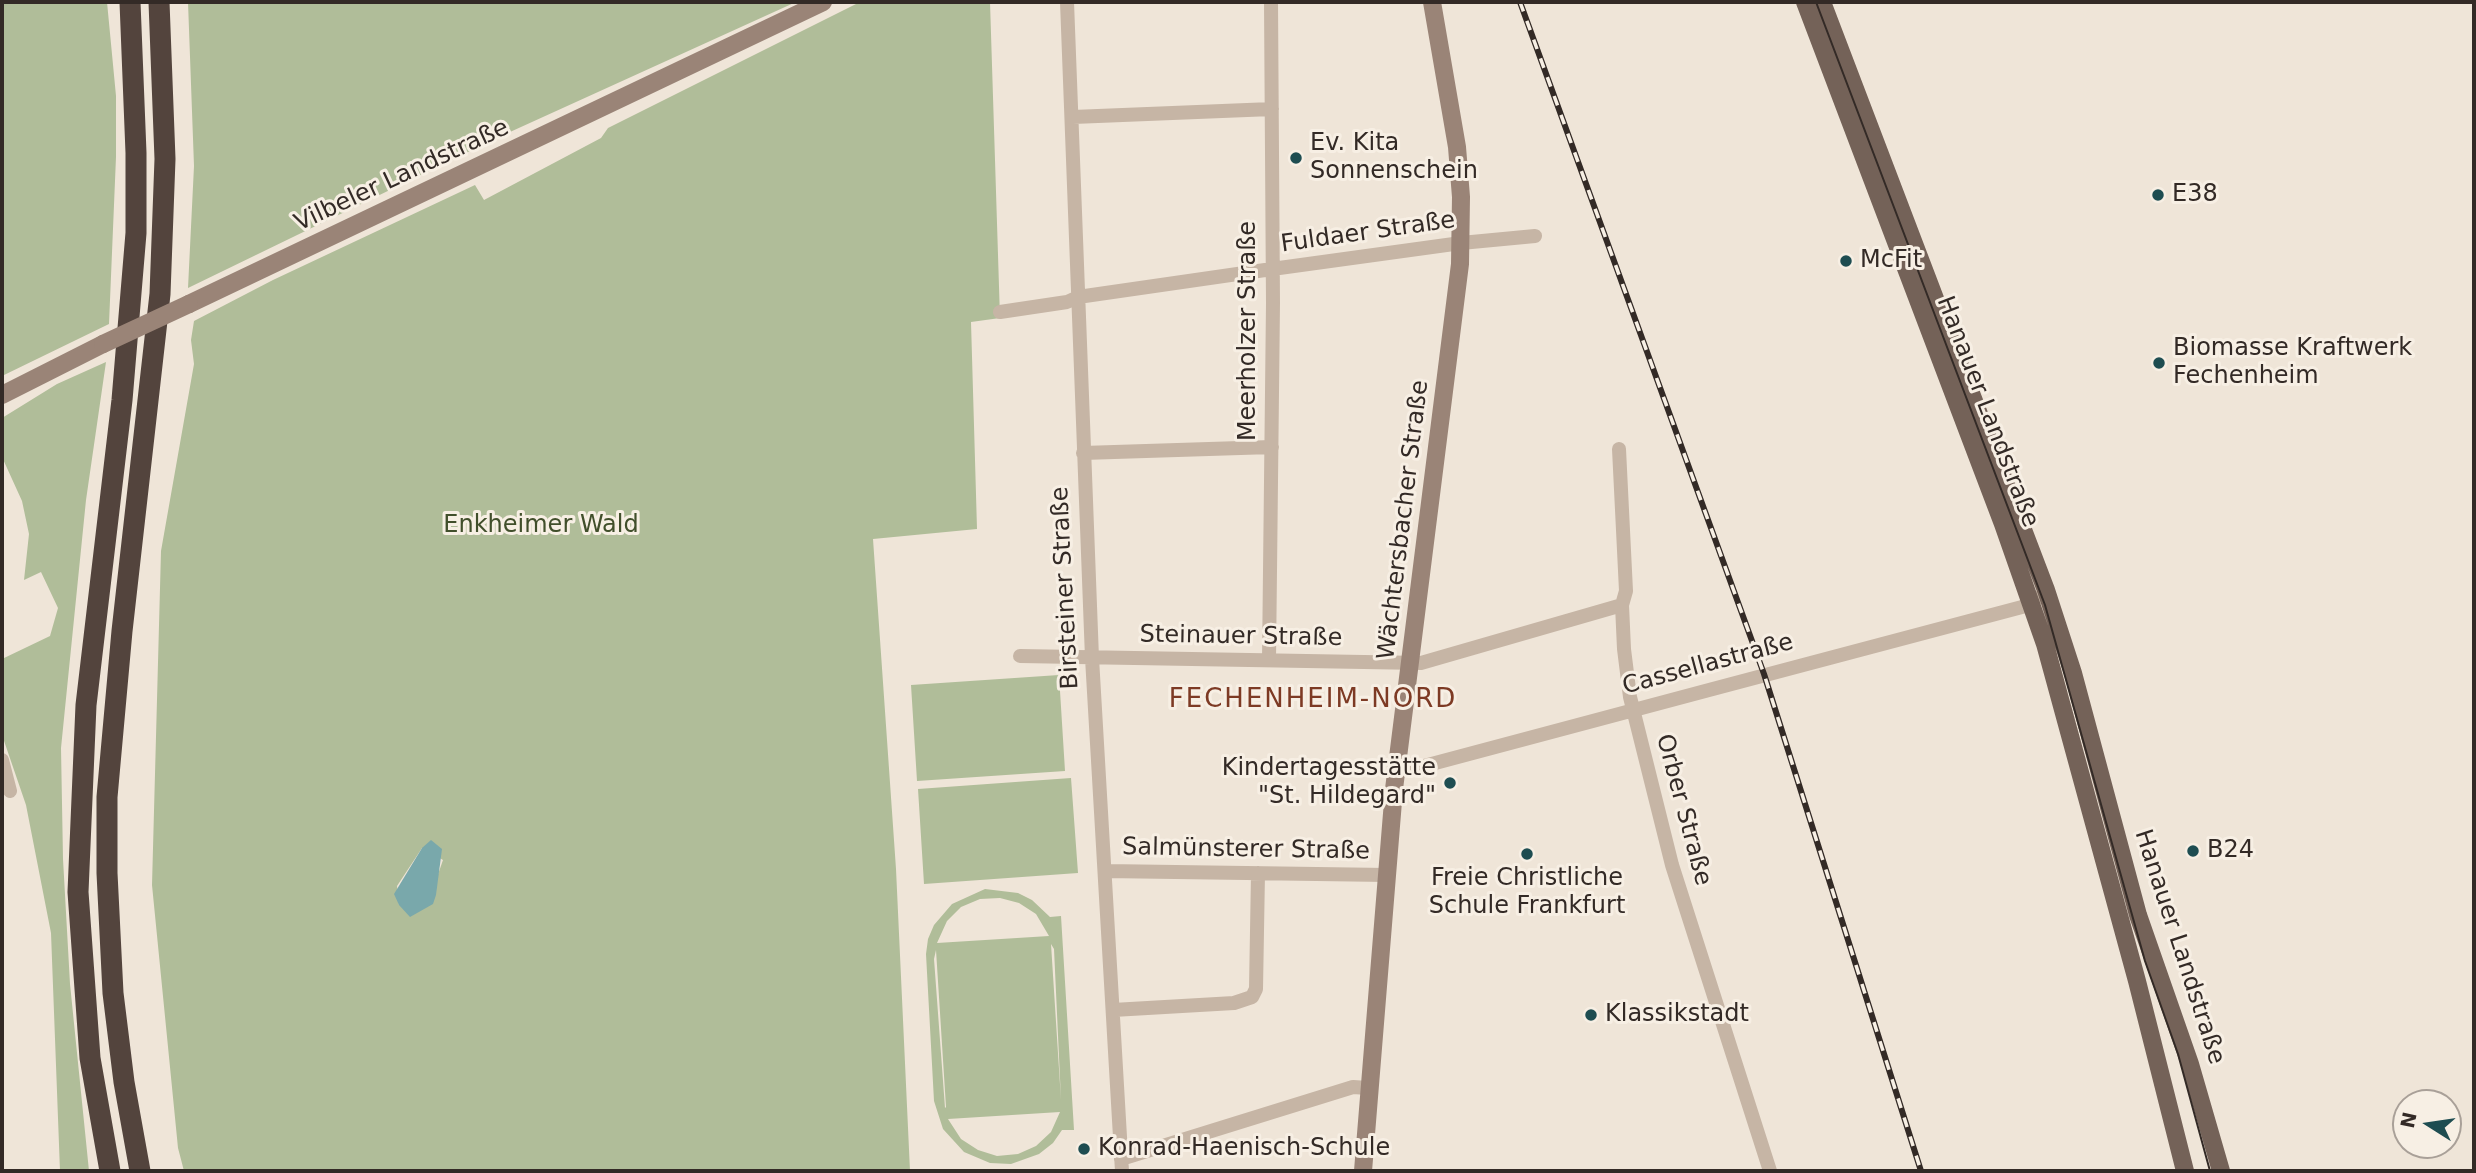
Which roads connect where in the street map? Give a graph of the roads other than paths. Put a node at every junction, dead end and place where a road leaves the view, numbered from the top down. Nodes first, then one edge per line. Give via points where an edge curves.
1 (130, 2) edge
2 (159, 2) edge
3 (823, 2) edge
4 (1067, 2) edge
5 (1271, 2) edge
6 (1432, 2) edge
7 (1805, 2) edge
8 (1822, 2) edge
9 (1272, 109) junction
10 (1073, 117) junction
11 (1535, 236) dead end
12 (1461, 243) junction
13 (1272, 269) junction
14 (1078, 297) junction
15 (1000, 312) dead end
16 (2, 395) edge
17 (1272, 447) junction
18 (1619, 449) dead end
19 (1083, 453) junction
20 (2041, 576) junction
21 (2031, 604) junction
22 (1622, 606) junction
23 (1020, 656) dead end
24 (1092, 658) junction
25 (1269, 660) junction
26 (1410, 663) junction
27 (1633, 708) junction
28 (2, 760) edge
29 (1396, 767) junction
30 (5, 792) edge
31 (1105, 871) junction
32 (1258, 873) junction
33 (1387, 876) junction
34 (1113, 1010) junction
35 (1368, 1088) junction
36 (1121, 1165) edge
37 (110, 1171) edge
38 (141, 1171) edge
39 (1363, 1171) edge
40 (1770, 1171) edge
41 (2185, 1171) edge
42 (2221, 1171) edge

1 - 37 highway via 136,233 122,400 86,705 78,892 90,1058
2 - 38 highway via 165,159 160,293 107,797 113,993
3 - 16 street, Vilbeler Landstraße, bridge
4 - 10 street, Birsteiner Straße
5 - 9 street, Meerholzer Straße
6 - 12 street, Wächtersbacher Straße via 1458,147
7 - 21 main road, Hanauer Landstraße
8 - 20 main road, Hanauer Landstraße
9 - 10 street
9 - 13 street, Meerholzer Straße
10 - 14 street, Birsteiner Straße
11 - 12 street, Fuldaer Straße
12 - 13 street, Fuldaer Straße
12 - 26 street, Wächtersbacher Straße
13 - 14 street, Fuldaer Straße
13 - 17 street, Meerholzer Straße
14 - 15 street, Fuldaer Straße
14 - 19 street, Birsteiner Straße
17 - 19 street
17 - 25 street, Meerholzer Straße
18 - 22 street, Orber Straße via 1626,592
19 - 24 street, Birsteiner Straße
20 - 21 street via 2040,590
20 - 42 main road, Hanauer Landstraße via 2073,673 2138,915 2190,1064
21 - 27 street, Cassellastraße
21 - 41 main road, Hanauer Landstraße via 2097,830
22 - 26 street, Steinauer Straße
22 - 27 street, Orber Straße
23 - 24 street, Steinauer Straße
24 - 25 street, Steinauer Straße
24 - 31 street, Birsteiner Straße
25 - 26 street, Steinauer Straße
26 - 29 street, Wächtersbacher Straße
27 - 29 street, Cassellastraße via 1423,766
27 - 40 street, Orber Straße via 1672,865
28 - 30 street
29 - 33 street, Wächtersbacher Straße
31 - 32 street, Salmünsterer Straße
31 - 34 street, Birsteiner Straße
32 - 33 street, Salmünsterer Straße
32 - 34 street via 1256,989 1252,997 1234,1003
33 - 35 street, Wächtersbacher Straße
34 - 36 street, Birsteiner Straße
35 - 36 street via 1353,1087
35 - 39 street, Wächtersbacher Straße

